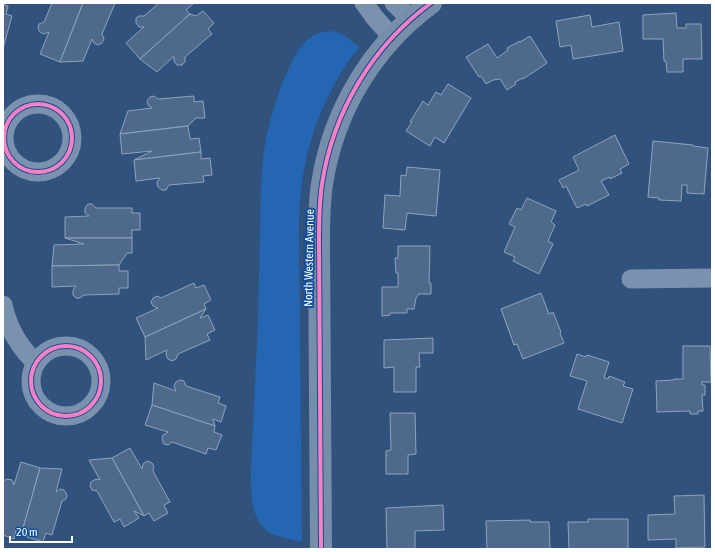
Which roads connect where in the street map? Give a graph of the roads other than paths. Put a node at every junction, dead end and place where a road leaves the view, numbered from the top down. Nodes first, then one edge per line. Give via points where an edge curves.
1 (364, 3) edge
2 (394, 3) edge
3 (431, 3) edge
4 (411, 19) junction
5 (392, 36) junction
6 (712, 278) edge
7 (631, 279) dead end
8 (3, 305) edge
9 (36, 363) dead end
10 (322, 549) edge

1 - 5 street
2 - 4 street
3 - 4 street, North Western Avenue
4 - 5 street, North Western Avenue
5 - 10 street, North Western Avenue via 361,78 341,116 329,151 322,185 319,215
6 - 7 street
8 - 9 street via 16,340

